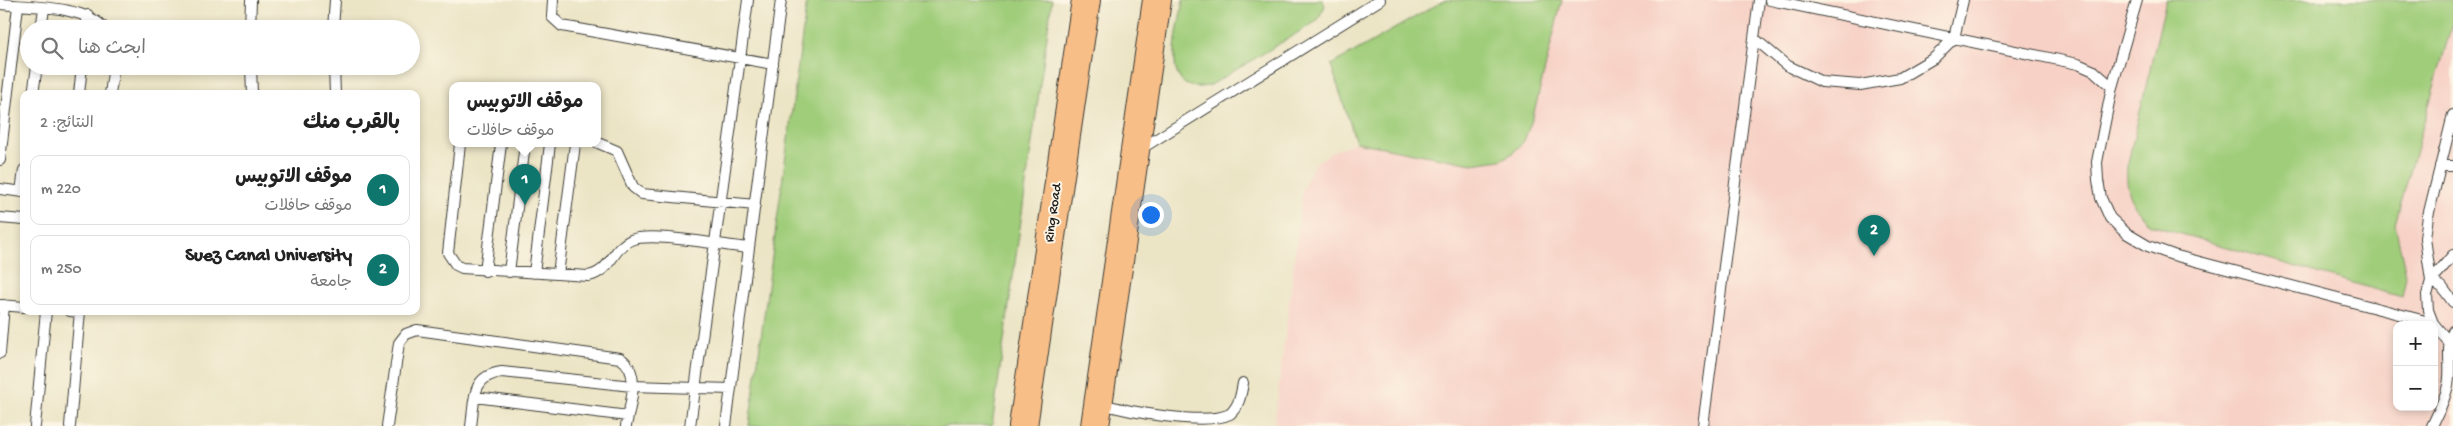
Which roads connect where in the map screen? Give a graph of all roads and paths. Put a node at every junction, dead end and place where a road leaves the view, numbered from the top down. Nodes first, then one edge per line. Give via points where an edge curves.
1 (251, 0) edge
2 (335, 0) edge
3 (553, 0) edge
4 (748, 0) edge
5 (782, 0) edge
6 (1086, 0) edge
7 (1158, 0) edge
8 (1380, 0) edge
9 (1759, 0) edge
10 (1770, 0) edge
11 (1963, 0) edge
12 (2137, 0) edge
13 (0, 4) edge
14 (18, 6) junction
15 (44, 9) junction
16 (88, 15) junction
17 (43, 20) edge
18 (87, 20) edge
19 (94, 20) edge
20 (250, 20) edge
21 (334, 20) edge
22 (1954, 38) junction
23 (1755, 39) junction
24 (740, 58) junction
25 (773, 64) junction
26 (36, 75) edge
27 (81, 75) edge
28 (113, 75) edge
29 (251, 75) edge
30 (334, 75) edge
31 (2112, 87) junction
32 (34, 90) edge
33 (79, 90) edge
34 (111, 90) edge
35 (252, 90) edge
36 (335, 90) edge
37 (2453, 114) edge
38 (601, 144) edge
39 (460, 147) edge
40 (501, 147) edge
41 (525, 147) edge
42 (550, 147) edge
43 (575, 147) edge
44 (1136, 151) junction
45 (0, 160) edge
46 (2440, 166) junction
47 (2453, 166) edge
48 (0, 189) edge
49 (20, 192) edge
50 (721, 202) junction
51 (755, 205) junction
52 (0, 218) edge
53 (20, 220) edge
54 (715, 245) junction
55 (749, 248) junction
56 (2453, 255) edge
57 (485, 271) junction
58 (509, 272) junction
59 (534, 273) junction
60 (558, 274) junction
61 (2431, 281) junction
62 (2453, 302) edge
63 (2, 305) edge
64 (20, 307) edge
65 (46, 315) edge
66 (77, 315) edge
67 (2422, 321) edge
68 (2432, 321) edge
69 (2438, 330) edge
70 (2453, 331) edge
71 (2448, 341) junction
72 (0, 353) edge
73 (1243, 383) dead end
74 (632, 386) junction
75 (696, 387) junction
76 (731, 389) junction
77 (475, 397) junction
78 (1097, 414) edge
79 (627, 421) edge
80 (35, 426) edge
81 (70, 426) edge
82 (387, 426) edge
83 (472, 426) edge
84 (690, 426) edge
85 (726, 426) edge
86 (1023, 426) edge
87 (1703, 426) edge
88 (2432, 426) edge

1 - 20 lane
2 - 21 lane
3 - 24 lane via 552,17 562,26
4 - 24 lane
5 - 25 lane
6 - 86 main road, Ring Road
7 - 44 main road
8 - 44 lane
9 - 23 lane
10 - 22 lane
11 - 22 lane
12 - 31 lane
13 - 14 lane
14 - 15 lane
14 - 45 lane
15 - 16 lane
15 - 17 lane
16 - 18 lane
16 - 19 lane
22 - 23 lane via 1934,58 1900,78 1860,85 1822,82 1786,65
22 - 31 lane via 2078,64 2094,71
23 - 87 lane
24 - 25 lane
24 - 50 lane
25 - 51 lane
26 - 32 lane
27 - 33 lane
28 - 34 lane
29 - 35 lane
30 - 36 lane
31 - 67 lane via 2097,162 2098,180 2100,198 2110,218 2126,233 2173,255
37 - 46 lane
38 - 50 lane via 617,152 634,187 642,194
39 - 57 lane via 448,253 462,268
40 - 57 lane
41 - 58 lane
42 - 59 lane
43 - 60 lane
44 - 78 main road
46 - 47 lane
46 - 61 lane via 2426,238
48 - 49 lane
50 - 51 lane
50 - 54 lane
51 - 55 lane
52 - 53 lane
54 - 55 lane
54 - 60 lane via 637,238 624,244 605,269 597,274
54 - 75 lane
55 - 76 lane
56 - 61 lane
57 - 58 lane
58 - 59 lane
59 - 60 lane
61 - 62 lane via 2442,287
61 - 68 lane via 2427,295
63 - 64 lane
63 - 72 lane
65 - 80 lane
66 - 81 lane
69 - 71 lane
70 - 71 lane
71 - 88 lane via 2448,385
73 - 78 lane via 1240,401 1229,415 1214,423
74 - 75 lane
74 - 77 lane via 502,372 491,373 482,379 476,387
74 - 79 lane
74 - 82 lane via 632,369 620,358 417,330 406,334 399,343
75 - 76 lane
75 - 84 lane
76 - 85 lane
77 - 79 lane
77 - 83 lane

